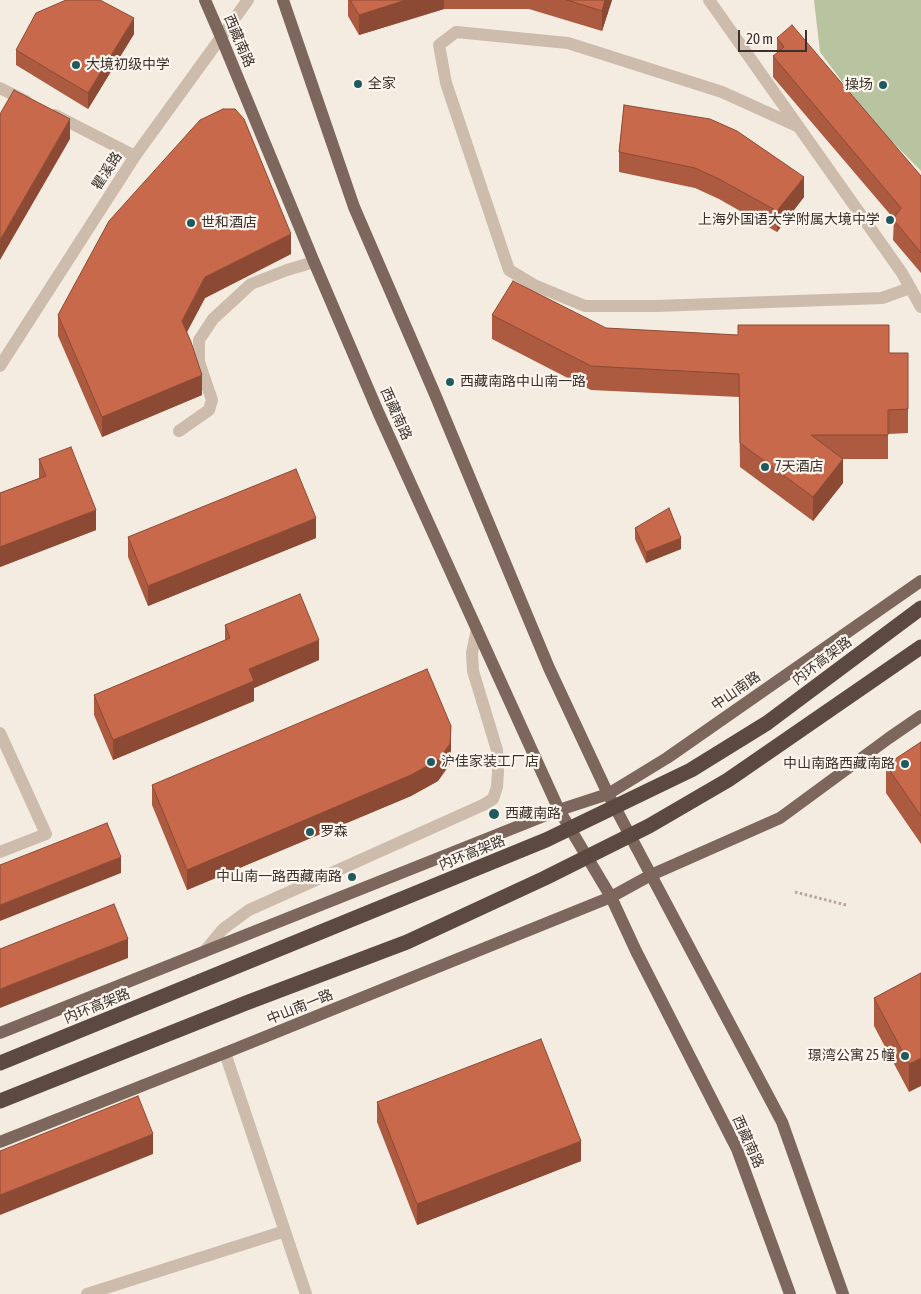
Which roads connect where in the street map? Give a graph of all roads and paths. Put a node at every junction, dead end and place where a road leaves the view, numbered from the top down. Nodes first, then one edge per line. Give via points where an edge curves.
1 (205, 0) edge
2 (248, 0) edge
3 (283, 0) edge
4 (709, 0) edge
5 (221, 37) junction
6 (0, 88) edge
7 (797, 126) junction
8 (135, 156) junction
9 (314, 262) junction
10 (910, 288) junction
11 (921, 307) edge
12 (0, 366) edge
13 (179, 430) dead end
14 (921, 581) edge
15 (921, 608) edge
16 (477, 629) junction
17 (921, 646) edge
18 (921, 716) edge
19 (0, 733) edge
20 (608, 794) junction
21 (560, 810) junction
22 (0, 852) edge
23 (651, 875) junction
24 (795, 892) dead end
25 (611, 897) junction
26 (846, 905) dead end
27 (204, 952) junction
28 (0, 1031) edge
29 (225, 1053) junction
30 (0, 1063) edge
31 (0, 1101) edge
32 (0, 1142) edge
33 (285, 1231) junction
34 (87, 1294) edge
35 (306, 1294) edge
36 (790, 1294) edge
37 (843, 1294) edge

1 - 5 main road, 西藏南路
2 - 5 street, 瞿溪路
3 - 20 main road via 354,207 549,668
4 - 7 street
5 - 8 street, 瞿溪路
5 - 9 main road, 西藏南路
6 - 8 street
7 - 10 street
7 - 10 street via 722,92 568,43 456,32 439,45 446,83 509,270 534,285 586,306 882,298
8 - 12 street, 瞿溪路
9 - 13 street via 252,284 213,319 200,340 200,362 212,400 209,410
9 - 16 main road, 西藏南路
10 - 11 street
14 - 20 main road, 中山南路 via 667,758
15 - 30 highway, 内环高架路, bridge via 767,723 691,770 546,840
16 - 21 main road, 西藏南路
16 - 27 street via 472,653 474,671 496,750 498,772 493,799 249,910 224,929
17 - 31 highway, bridge via 728,780 649,826 545,878 407,942
18 - 23 main road via 780,818
19 - 22 street via 46,834
20 - 21 main road, 中山南路
20 - 23 main road
21 - 25 main road, 西藏南路
21 - 27 main road
23 - 25 main road
23 - 37 main road via 782,1122
24 - 26 path
25 - 29 main road, 中山南一路
25 - 36 main road, 西藏南路 via 737,1149
27 - 28 main road
29 - 32 main road, 中山南一路
29 - 33 street
33 - 34 street
33 - 35 street

